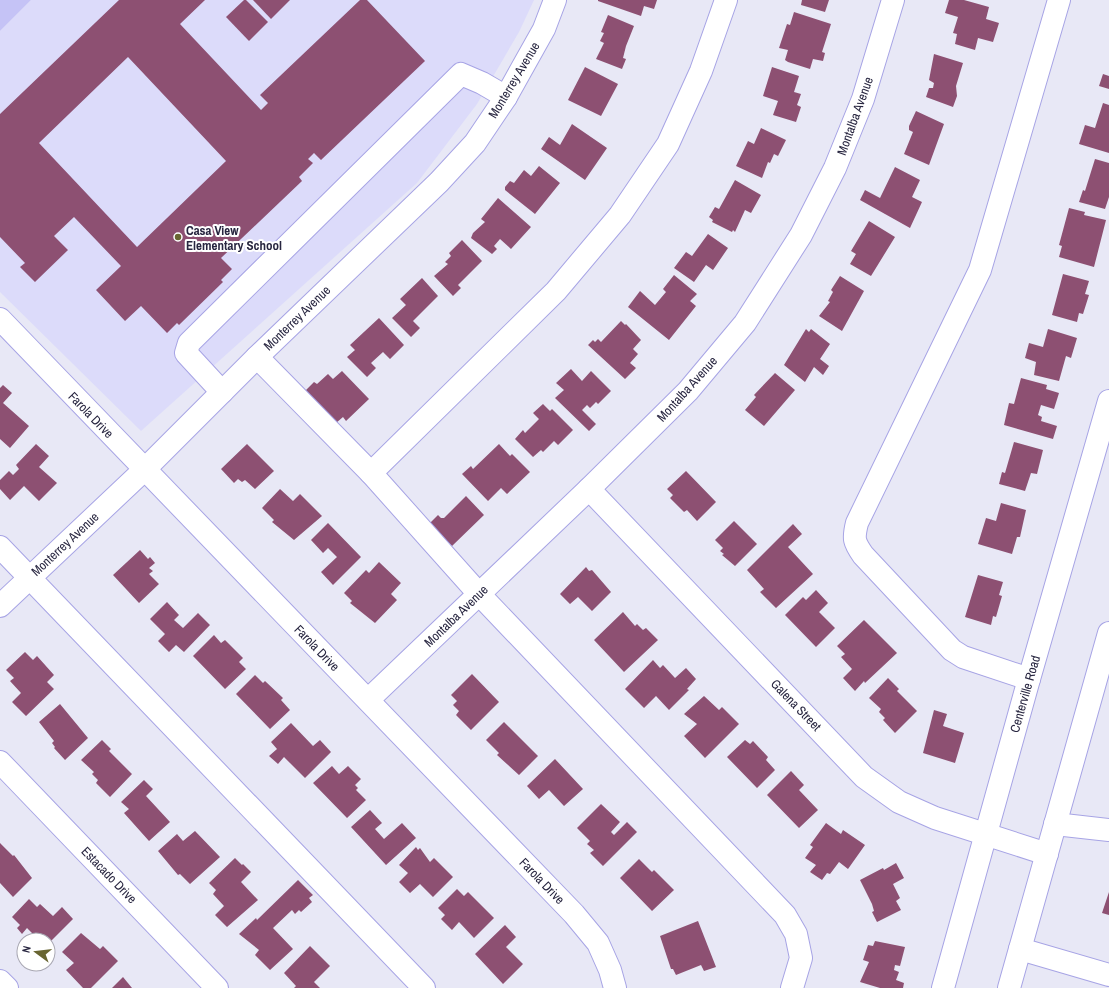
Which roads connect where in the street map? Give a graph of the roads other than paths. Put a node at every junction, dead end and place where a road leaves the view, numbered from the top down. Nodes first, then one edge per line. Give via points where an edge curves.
1 (555, 0) edge
2 (726, 0) edge
3 (893, 0) edge
4 (1059, 0) edge
5 (506, 97) junction
6 (0, 319) edge
7 (257, 357) junction
8 (222, 392) junction
9 (1109, 401) edge
10 (144, 470) junction
11 (372, 473) junction
12 (589, 489) junction
13 (0, 547) edge
14 (30, 578) junction
15 (479, 594) junction
16 (0, 606) edge
17 (1109, 633) edge
18 (1029, 679) junction
19 (368, 700) junction
20 (0, 762) edge
21 (1055, 824) junction
22 (1109, 830) edge
23 (987, 834) junction
24 (1047, 854) junction
25 (1020, 949) junction
26 (1109, 976) edge
27 (0, 981) edge
28 (7, 988) edge
29 (218, 988) edge
30 (424, 988) edge
31 (615, 988) edge
32 (792, 988) edge
33 (943, 988) edge
34 (1009, 988) edge

1 - 5 street, Monterrey Avenue via 544,29
2 - 11 street via 701,71 668,144 620,215 556,291
3 - 12 street, Montalba Avenue via 864,99 835,168 801,235 745,323 688,391
4 - 18 street via 980,270 857,523 854,535 855,544 864,555 952,650 963,657
5 - 7 street, Monterrey Avenue via 475,143 439,182
5 - 8 street via 460,74 189,343 186,354
6 - 10 street, Farola Drive
7 - 8 street, Monterrey Avenue
7 - 11 street
8 - 10 street, Monterrey Avenue
9 - 18 street, Centerville Road
10 - 14 street, Monterrey Avenue
10 - 19 street, Farola Drive
11 - 15 street
12 - 15 street, Montalba Avenue
12 - 23 street, Galena Street via 864,777 899,802 935,818
13 - 14 street
14 - 16 street, Monterrey Avenue
14 - 30 street
15 - 19 street, Montalba Avenue
15 - 32 street via 785,915 796,934 801,958
17 - 21 street
18 - 23 street, Centerville Road
19 - 31 street, Farola Drive via 574,914 598,943
20 - 29 street, Estacado Drive
21 - 22 street
21 - 24 street
23 - 24 street, Galena Street
23 - 33 street, Centerville Road
24 - 25 street
25 - 26 street
25 - 34 street
27 - 28 street

